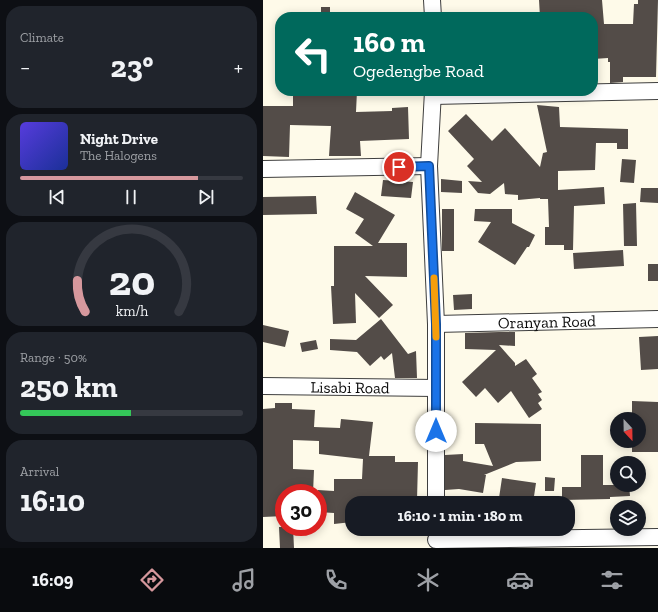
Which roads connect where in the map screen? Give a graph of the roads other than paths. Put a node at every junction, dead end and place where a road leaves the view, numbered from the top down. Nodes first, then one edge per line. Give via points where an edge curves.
1 (432, 0) edge
2 (433, 12) edge
3 (658, 91) edge
4 (598, 92) edge
5 (433, 96) edge
6 (429, 166) junction
7 (263, 168) edge
8 (658, 319) edge
9 (436, 324) junction
10 (263, 386) edge
11 (436, 388) junction
12 (436, 496) edge
13 (658, 537) edge
14 (437, 539) edge
15 (622, 542) edge

1 - 2 street
3 - 4 street
5 - 6 street
6 - 7 street
6 - 9 street
8 - 9 street, Oranyan Road
9 - 11 street
10 - 11 street, Lisabi Road
11 - 12 street
13 - 15 street
14 - 15 street

